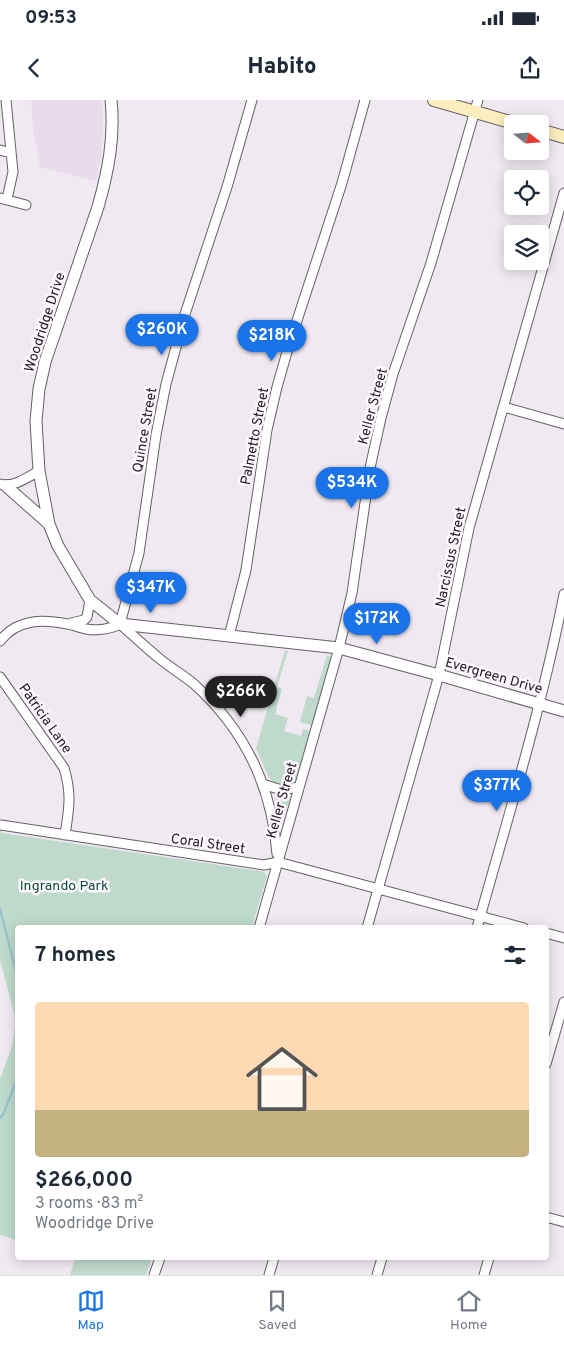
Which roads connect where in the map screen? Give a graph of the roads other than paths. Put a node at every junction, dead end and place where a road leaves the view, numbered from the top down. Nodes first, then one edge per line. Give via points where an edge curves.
1 (6, 100) edge
2 (111, 100) edge
3 (252, 100) edge
4 (365, 100) edge
5 (434, 100) edge
6 (476, 106) edge
7 (504, 119) edge
8 (549, 133) edge
9 (564, 137) edge
10 (0, 150) edge
11 (11, 153) junction
12 (564, 193) edge
13 (3, 198) edge
14 (26, 205) dead end
15 (504, 407) junction
16 (564, 424) edge
17 (39, 471) junction
18 (3, 485) edge
19 (49, 524) junction
20 (564, 594) edge
21 (90, 600) junction
22 (68, 624) junction
23 (120, 624) junction
24 (229, 636) junction
25 (0, 640) edge
26 (339, 648) junction
27 (439, 675) junction
28 (0, 677) edge
29 (540, 704) junction
30 (564, 711) edge
31 (263, 784) junction
32 (299, 787) junction
33 (1, 825) edge
34 (64, 835) junction
35 (278, 862) junction
36 (378, 888) junction
37 (480, 916) junction
38 (260, 925) edge
39 (368, 925) edge
40 (478, 925) edge
41 (513, 925) edge
42 (549, 934) edge
43 (564, 938) edge
44 (564, 1002) edge
45 (549, 1054) edge
46 (549, 1218) edge
47 (564, 1222) edge
48 (159, 1260) edge
49 (273, 1260) edge
50 (381, 1260) edge
51 (488, 1260) edge
52 (154, 1275) edge
53 (269, 1275) edge
54 (377, 1275) edge
55 (484, 1275) edge

1 - 11 street
2 - 17 street, Woodridge Drive via 111,143 105,182 39,389 36,421
3 - 23 street, Quince Street via 166,384 139,553
4 - 24 street, Palmetto Street via 277,387 246,570
5 - 6 main road
6 - 7 main road
6 - 26 street, Keller Street via 431,263 381,418 370,468 352,593
8 - 9 main road
10 - 11 street
11 - 13 street via 12,180
12 - 15 street, Narcissus Street
13 - 14 street
15 - 16 street
15 - 27 street, Narcissus Street via 468,528
17 - 18 street via 21,481
17 - 19 street, Woodridge Drive
18 - 19 street
19 - 21 street, Woodridge Drive via 58,546
20 - 29 street
21 - 22 street via 87,617
21 - 23 street, Woodridge Drive
22 - 23 street via 87,630 112,628
22 - 25 street via 30,621 12,628
23 - 24 street, Evergreen Drive
23 - 31 street, Woodridge Drive via 216,706 237,732
24 - 26 street, Evergreen Drive
26 - 27 street, Evergreen Drive
26 - 32 street, Keller Street
27 - 29 street, Evergreen Drive
27 - 36 street, Narcissus Street
28 - 34 street, Patricia Lane via 64,768 70,801
29 - 30 street, Evergreen Drive
29 - 37 street
31 - 32 street via 281,790
31 - 35 street, Woodridge Drive via 275,829
32 - 35 street, Keller Street
33 - 34 street, Coral Street
34 - 35 street, Coral Street via 264,865
35 - 36 street, Coral Street
35 - 38 street, Keller Street
36 - 37 street, Coral Street
36 - 39 street, Narcissus Street
37 - 40 street
37 - 41 street, Coral Street
42 - 43 street
44 - 45 street
46 - 47 street
48 - 52 street
49 - 53 street
50 - 54 street
51 - 55 street

